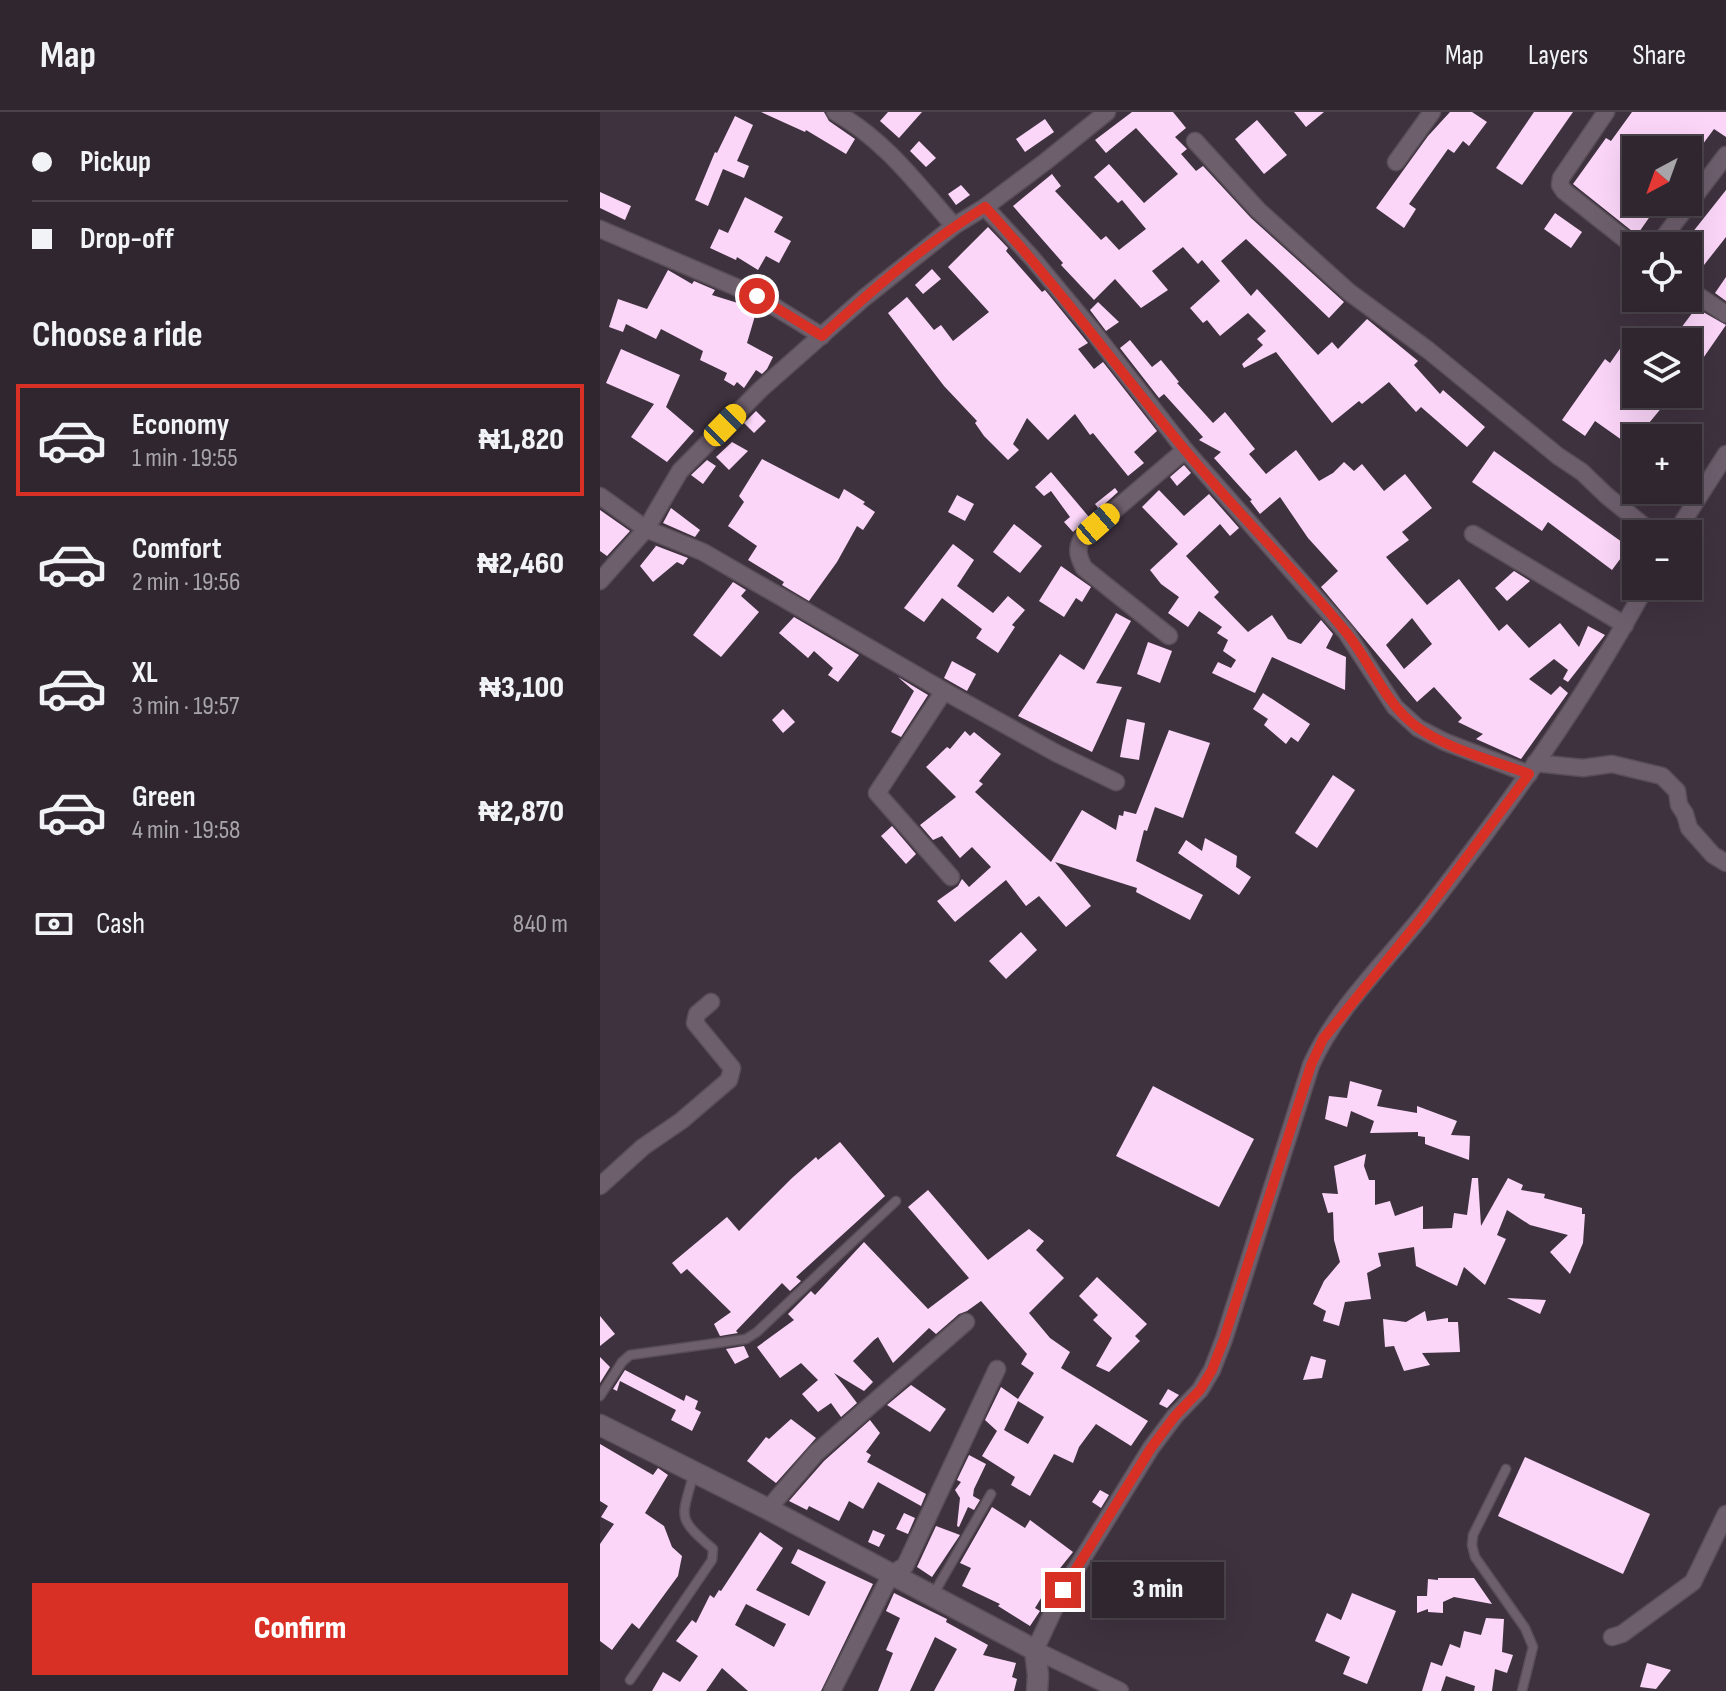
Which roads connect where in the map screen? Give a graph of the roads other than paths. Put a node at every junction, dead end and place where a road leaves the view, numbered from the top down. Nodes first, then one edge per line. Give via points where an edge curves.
1 (835, 112) edge
2 (1107, 112) edge
3 (1432, 112) edge
4 (1606, 112) edge
5 (1195, 141) dead end
6 (1726, 155) edge
7 (1396, 162) dead end
8 (985, 207) junction
9 (954, 226) junction
10 (600, 229) edge
11 (1668, 232) edge
12 (1622, 237) edge
13 (1702, 298) edge
14 (1726, 314) edge
15 (822, 336) junction
16 (1185, 450) junction
17 (1726, 454) edge
18 (600, 496) edge
19 (1637, 520) edge
20 (1684, 520) edge
21 (646, 529) junction
22 (1473, 534) dead end
23 (600, 581) edge
24 (1638, 600) edge
25 (1625, 625) junction
26 (1169, 636) dead end
27 (944, 691) junction
28 (1532, 768) junction
29 (1116, 782) dead end
30 (1726, 863) edge
31 (951, 877) dead end
32 (711, 1002) dead end
33 (600, 1186) edge
34 (896, 1201) dead end
35 (966, 1322) dead end
36 (997, 1369) dead end
37 (600, 1396) edge
38 (600, 1425) edge
39 (1506, 1469) dead end
40 (694, 1472) junction
41 (991, 1494) dead end
42 (768, 1509) junction
43 (1726, 1514) edge
44 (891, 1574) junction
45 (932, 1595) junction
46 (1612, 1637) dead end
47 (1035, 1650) junction
48 (630, 1680) dead end
49 (832, 1691) edge
50 (1037, 1691) edge
51 (1120, 1691) edge
52 (1522, 1691) edge

1 - 9 street via 887,148
2 - 8 street
3 - 7 street
4 - 12 street via 1560,185
5 - 19 street via 1258,210 1349,292
6 - 11 street
8 - 9 street
8 - 16 street via 1061,293
9 - 15 street
10 - 15 street via 757,296
13 - 14 street
15 - 21 street via 680,471
16 - 26 street via 1082,538 1077,548 1084,568
16 - 28 street via 1346,632 1395,707 1418,728 1445,742
17 - 20 street
18 - 21 street
21 - 23 street
21 - 27 street via 703,552
22 - 25 street
24 - 25 street
25 - 28 street
27 - 29 street
27 - 31 street via 877,793
28 - 30 street via 1612,764 1662,776 1677,791 1689,828
28 - 47 street via 1323,1039 1212,1370 1151,1448 1063,1590
32 - 33 street via 695,1023 732,1068 729,1080
34 - 37 lane via 757,1332 746,1339 630,1355
35 - 42 street via 816,1453
36 - 44 street via 905,1566
38 - 40 street
39 - 52 lane via 1472,1545 1533,1647
40 - 42 street
40 - 48 lane via 683,1514 688,1527 713,1549 712,1560
41 - 45 lane
42 - 44 street
43 - 46 street via 1693,1582
44 - 45 street
44 - 49 street
45 - 47 street
47 - 50 street
47 - 51 street

